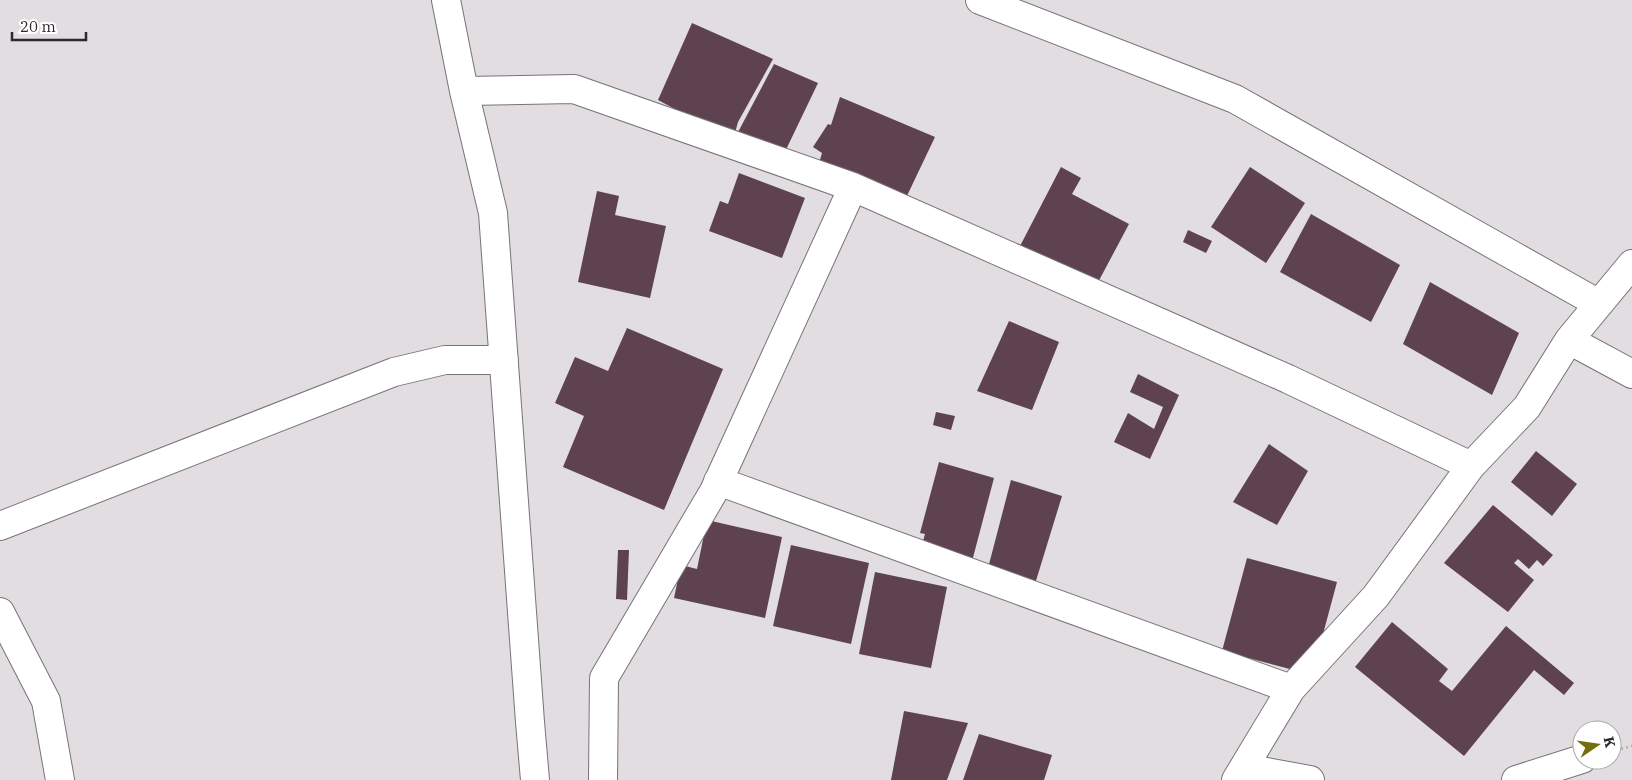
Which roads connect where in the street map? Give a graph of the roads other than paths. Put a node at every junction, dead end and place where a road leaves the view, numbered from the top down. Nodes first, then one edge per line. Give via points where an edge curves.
1 (446, 0) edge
2 (980, 0) edge
3 (464, 91) junction
4 (853, 187) junction
5 (1632, 264) edge
6 (1599, 304) junction
7 (1569, 340) junction
8 (504, 360) junction
9 (1632, 374) edge
10 (1471, 466) junction
11 (718, 481) junction
12 (0, 526) edge
13 (0, 612) edge
14 (1291, 690) junction
15 (1572, 763) edge
16 (1240, 774) edge
17 (60, 780) edge
18 (535, 780) edge
19 (603, 780) edge
20 (1310, 780) edge
21 (1516, 780) edge

1 - 3 street
2 - 6 street via 1235,99
3 - 4 street via 574,89
3 - 8 street via 493,213
4 - 10 street via 1288,379
4 - 11 street
5 - 6 street
6 - 7 street
7 - 9 street
7 - 10 street via 1527,407
8 - 12 street via 445,360 394,372
8 - 18 street
10 - 14 street via 1376,596
11 - 14 street
11 - 19 street via 604,678
13 - 17 street via 46,701
14 - 16 street
15 - 21 street
16 - 20 street

